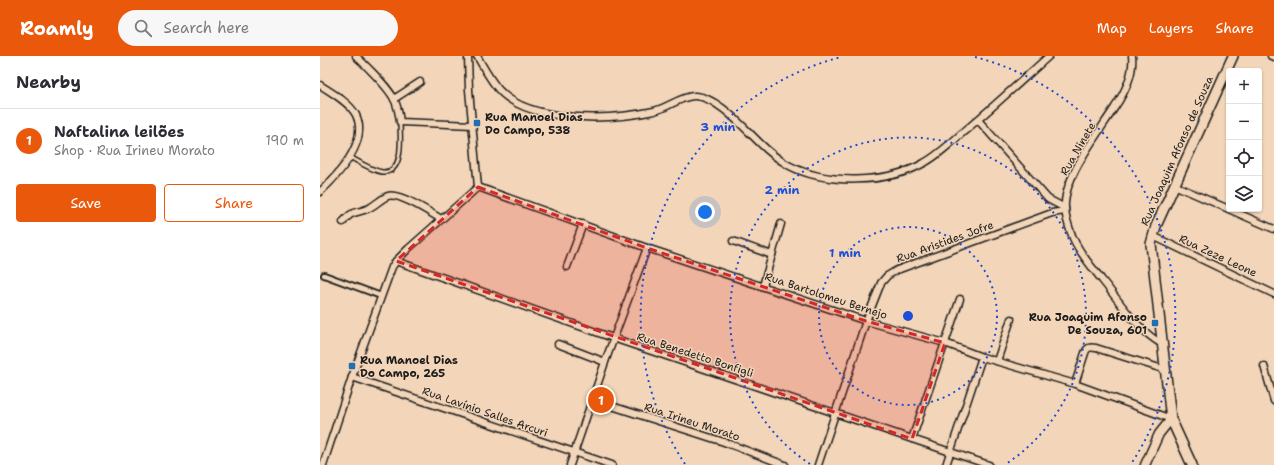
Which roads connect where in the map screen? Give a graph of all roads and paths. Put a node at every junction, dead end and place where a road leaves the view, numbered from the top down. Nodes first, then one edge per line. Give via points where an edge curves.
1 (356, 56) edge
2 (468, 56) edge
3 (478, 56) edge
4 (1049, 56) edge
5 (1132, 56) edge
6 (1233, 56) edge
7 (420, 82) dead end
8 (320, 85) edge
9 (394, 99) junction
10 (978, 120) junction
11 (400, 122) junction
12 (473, 125) junction
13 (350, 157) junction
14 (1174, 185) junction
15 (478, 186) junction
16 (320, 192) edge
17 (1065, 209) junction
18 (441, 219) junction
19 (343, 222) dead end
20 (583, 224) junction
21 (781, 224) dead end
22 (1274, 229) edge
23 (1153, 236) junction
24 (733, 241) dead end
25 (647, 248) junction
26 (772, 255) junction
27 (396, 261) junction
28 (567, 267) dead end
29 (324, 275) dead end
30 (763, 286) junction
31 (1274, 294) edge
32 (381, 296) junction
33 (960, 299) dead end
34 (1011, 319) dead end
35 (866, 321) junction
36 (613, 338) junction
37 (945, 343) junction
38 (558, 344) dead end
39 (1162, 344) junction
40 (982, 357) junction
41 (997, 361) junction
42 (605, 362) junction
43 (1264, 366) dead end
44 (1166, 370) junction
45 (352, 378) junction
46 (1074, 384) junction
47 (593, 400) junction
48 (1274, 400) edge
49 (835, 412) junction
50 (1171, 418) junction
51 (912, 439) junction
52 (575, 452) junction
53 (950, 452) junction
54 (323, 465) edge
55 (570, 465) edge
56 (612, 465) edge
57 (785, 465) edge
58 (818, 465) edge
59 (946, 465) edge
60 (989, 465) edge
61 (1145, 465) edge
62 (1192, 465) edge

1 - 9 street
2 - 12 street
3 - 10 street via 500,91 530,109 548,113 574,117 619,116 654,111 693,96 700,96 725,111 770,153 787,164 804,172 842,180 899,173 924,163
4 - 10 street
5 - 17 street, Rua Ninete via 1133,65 1129,81 1080,162 1067,190
6 - 14 main road, Rua Joaquim Afonso de Souza
7 - 9 street
8 - 13 street via 342,100 356,115 358,134
9 - 11 street via 399,110
10 - 17 street via 1048,199
11 - 12 street
11 - 13 lane via 398,161 391,170 382,172
12 - 15 street
13 - 16 street
14 - 22 street
14 - 23 main road, Rua Joaquim Afonso de Souza
15 - 18 street
15 - 20 street, Rua Bartolomeu Bernejo
17 - 35 street, Rua Aristides Jofre via 897,270 887,276 881,284
17 - 39 street, Rua Ninete via 1073,238 1086,259 1132,318 1151,338
18 - 19 street via 411,202 392,195 366,210 352,213
18 - 27 street
20 - 25 street, Rua Bartolomeu Bernejo
20 - 28 street
21 - 26 street
23 - 31 street, Rua Zeze Leone
23 - 39 main road, Rua Joaquim Afonso de Souza via 1152,252
24 - 26 street
25 - 30 street, Rua Bartolomeu Bernejo
25 - 36 street
26 - 30 street
27 - 32 street
27 - 36 street, Rua Benedetto Bonfigli
29 - 32 street
30 - 35 street, Rua Bartolomeu Bernejo
32 - 45 street
33 - 37 street
34 - 41 street
35 - 37 street, Rua Bartolomeu Bernejo
35 - 49 street, Rua Aristides Jofre
36 - 42 street
36 - 49 street, Rua Benedetto Bonfigli
37 - 40 street, Rua Bartolomeu Bernejo
37 - 51 street
38 - 42 street
39 - 44 main road, Rua Joaquim Afonso de Souza
40 - 41 street, Rua Bartolomeu Bernejo
40 - 53 street
41 - 46 street, Rua Bartolomeu Bernejo
42 - 47 street
43 - 48 street
44 - 46 street via 1089,347
44 - 50 main road, Rua Joaquim Afonso de Souza
45 - 52 street, Rua Lavínio Salles Arcuri
45 - 54 street
46 - 50 street, Rua Bartolomeu Bernejo
47 - 52 street
47 - 57 street, Rua Irineu Morato via 724,442
49 - 51 street, Rua Benedetto Bonfigli
49 - 58 street, Rua Aristides Jofre
50 - 61 street via 1159,434
50 - 62 main road, Rua Joaquim Afonso de Souza
51 - 53 street, Rua Benedetto Bonfigli
52 - 55 street
52 - 56 street, Rua Lavínio Salles Arcuri
53 - 59 street
53 - 60 street, Rua Benedetto Bonfigli

